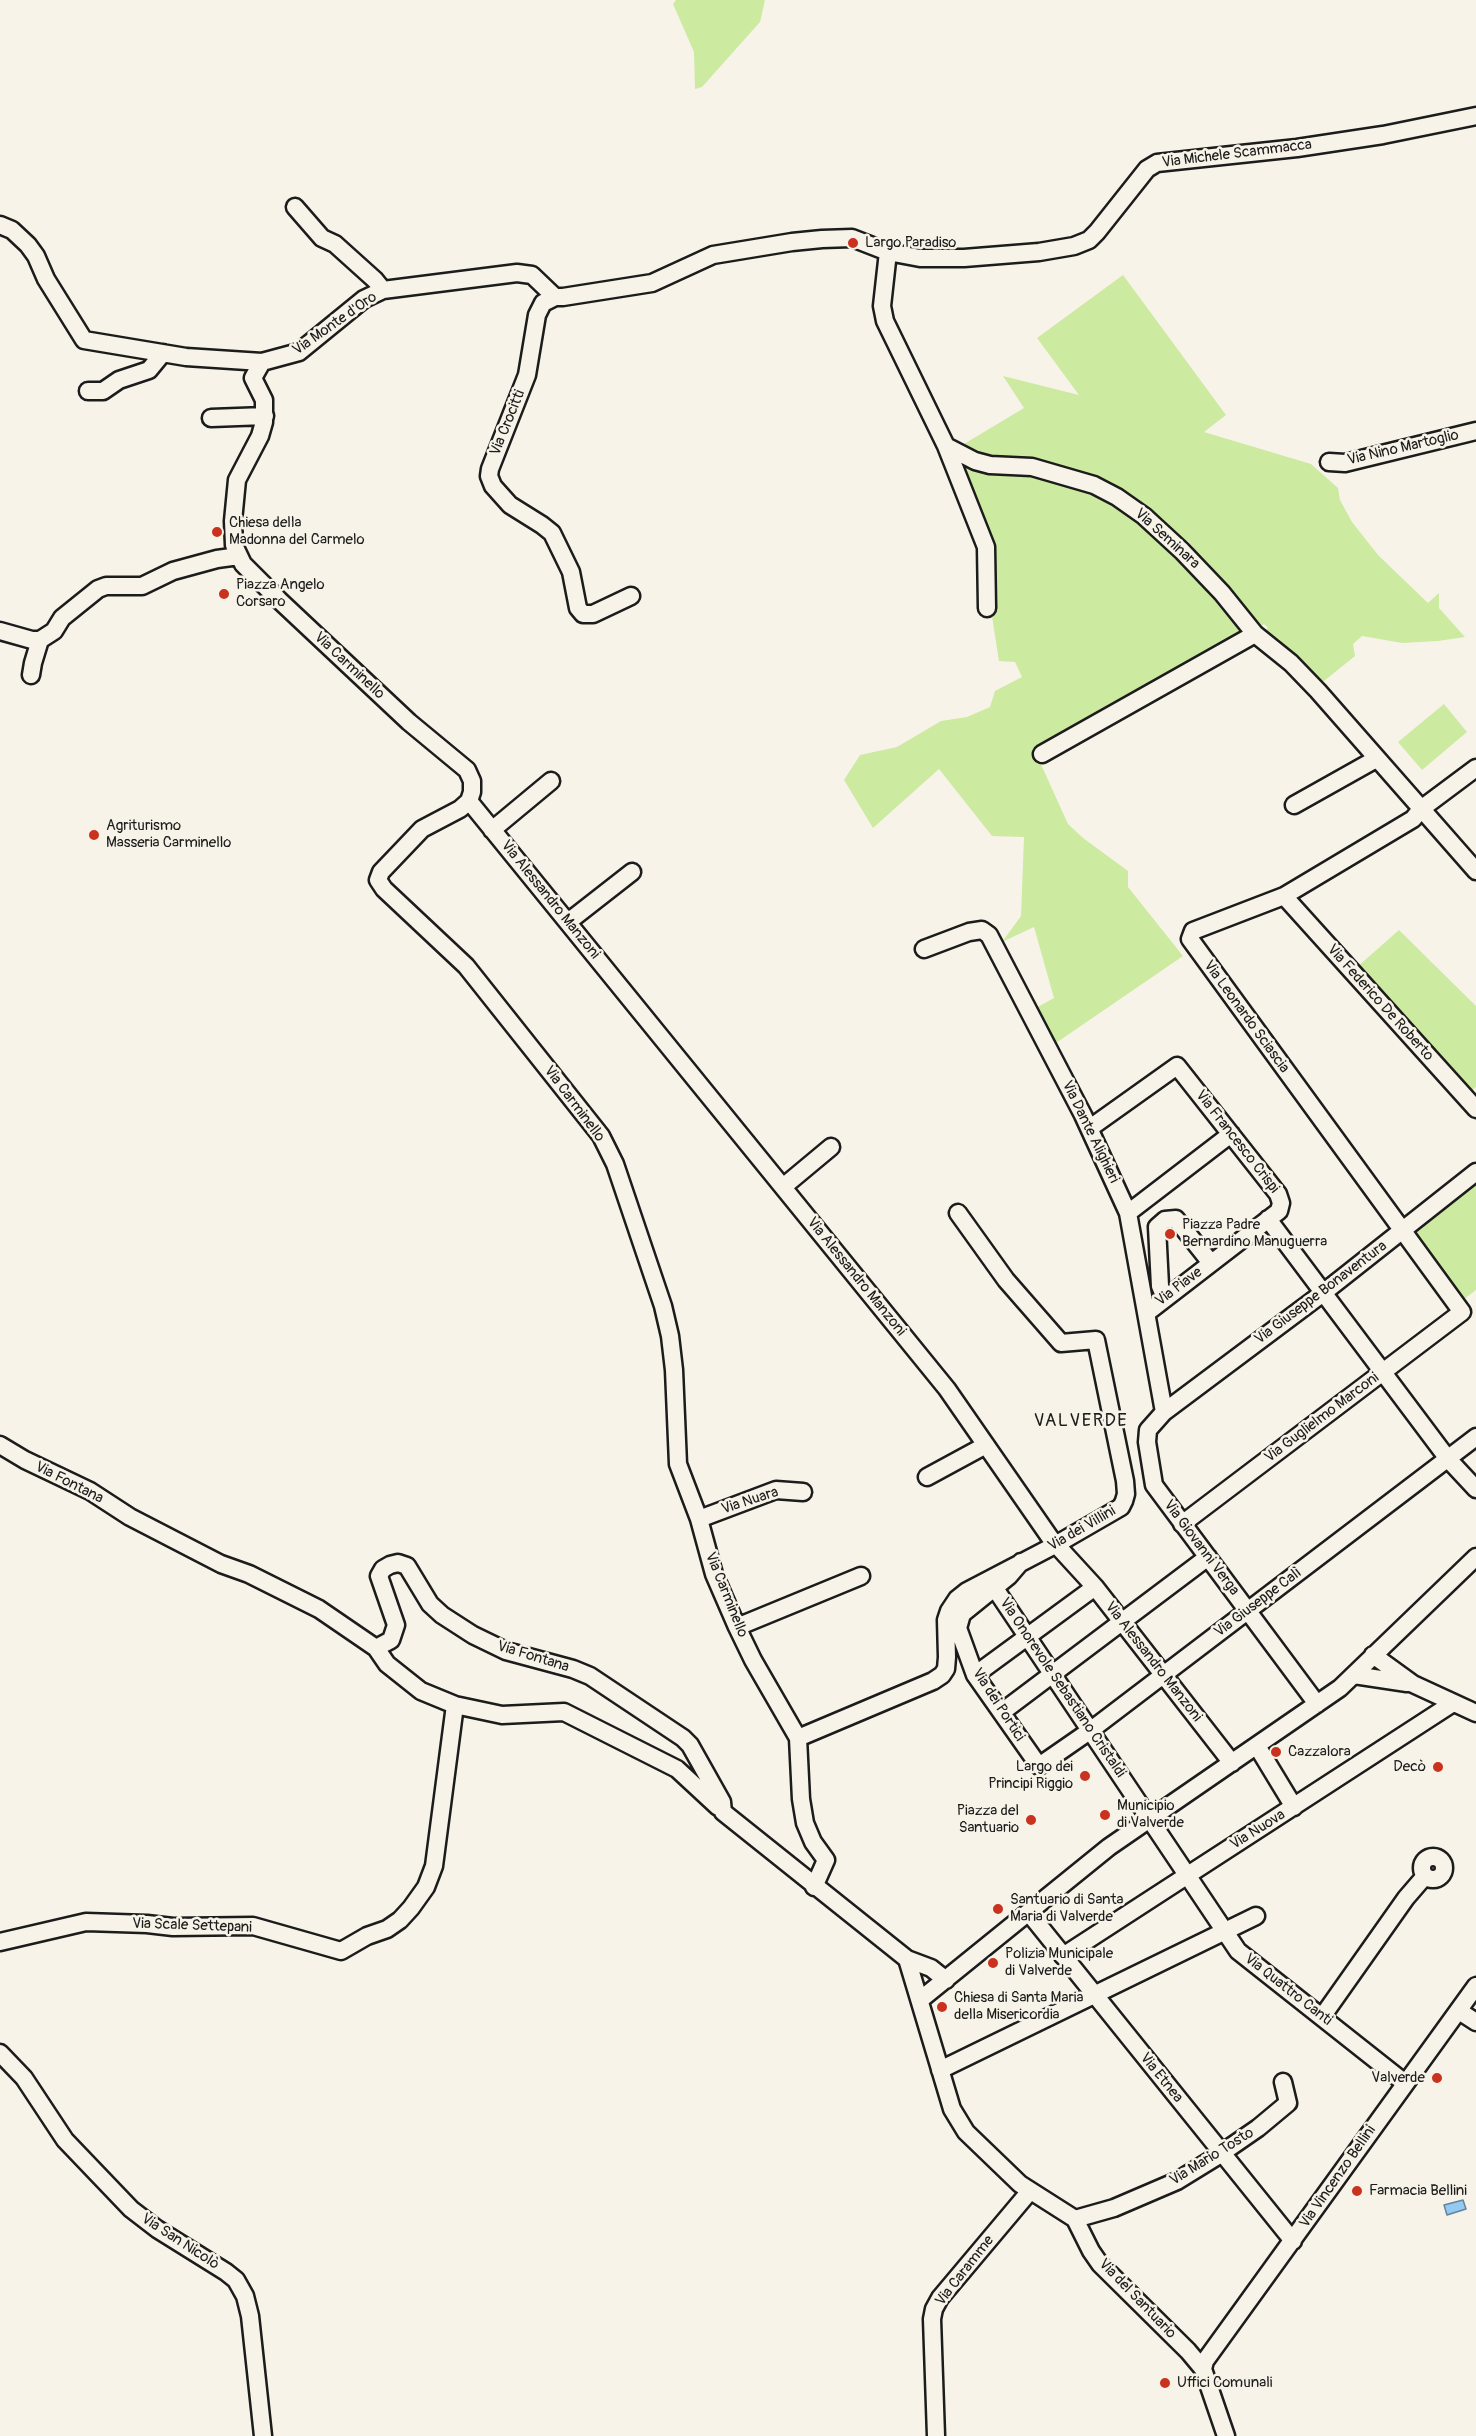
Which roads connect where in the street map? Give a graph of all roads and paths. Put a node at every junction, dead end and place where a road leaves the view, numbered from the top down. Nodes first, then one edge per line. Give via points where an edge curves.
1 (1476, 116) edge
2 (295, 207) dead end
3 (0, 225) edge
4 (888, 252) junction
5 (383, 290) junction
6 (555, 297) junction
7 (163, 353) junction
8 (262, 362) junction
9 (88, 391) dead end
10 (265, 416) junction
11 (212, 418) dead end
12 (1476, 431) edge
13 (946, 446) junction
14 (1329, 462) dead end
15 (238, 556) junction
16 (631, 596) dead end
17 (987, 608) dead end
18 (0, 631) edge
19 (1255, 634) junction
20 (40, 640) junction
21 (31, 675) dead end
22 (1042, 754) dead end
23 (1376, 759) junction
24 (1476, 768) edge
25 (551, 781) dead end
26 (469, 801) junction
27 (1294, 806) dead end
28 (1421, 808) junction
29 (492, 830) junction
30 (1476, 871) edge
31 (632, 872) dead end
32 (1284, 896) junction
33 (568, 922) junction
34 (924, 949) dead end
35 (1476, 1109) edge
36 (1090, 1128) junction
37 (1231, 1134) junction
38 (831, 1147) dead end
39 (1476, 1172) edge
40 (783, 1187) junction
41 (958, 1213) dead end
42 (1128, 1213) junction
43 (1268, 1219) junction
44 (1402, 1231) junction
45 (1211, 1263) junction
46 (1323, 1293) junction
47 (1165, 1298) junction
48 (1148, 1312) junction
49 (1462, 1312) joint
50 (1382, 1373) junction
51 (1164, 1412) junction
52 (1476, 1437) edge
53 (0, 1445) edge
54 (986, 1445) junction
55 (1448, 1459) junction
56 (927, 1478) dead end
57 (1476, 1489) edge
58 (803, 1492) dead end
59 (699, 1519) junction
60 (1182, 1524) junction
61 (1057, 1544) junction
62 (1208, 1557) junction
63 (1476, 1557) edge
64 (1021, 1562) junction
65 (861, 1576) dead end
66 (994, 1587) junction
67 (1095, 1587) junction
68 (1248, 1610) junction
69 (1122, 1622) junction
70 (737, 1627) junction
71 (1028, 1637) junction
72 (376, 1648) junction
73 (1372, 1655) junction
74 (1053, 1674) junction
75 (1163, 1675) junction
76 (1354, 1675) junction
77 (975, 1676) junction
78 (1413, 1684) junction
79 (1453, 1703) junction
80 (1317, 1704) junction
81 (455, 1705) junction
82 (1002, 1712) junction
83 (1476, 1713) edge
84 (1091, 1730) junction
85 (798, 1738) junction
86 (1257, 1746) junction
87 (1232, 1763) junction
88 (1039, 1766) joint
89 (1294, 1807) junction
90 (723, 1812) junction
91 (1151, 1819) junction
92 (1188, 1874) junction
93 (1425, 1876) dead end
94 (814, 1887) junction
95 (1029, 1913) junction
96 (1256, 1916) dead end
97 (1225, 1931) junction
98 (0, 1942) edge
99 (1063, 1956) junction
100 (907, 1959) junction
101 (946, 1980) junction
102 (1476, 1986) edge
103 (1094, 1995) junction
104 (920, 2000) junction
105 (1459, 2011) junction
106 (1322, 2017) junction
107 (1476, 2022) edge
108 (0, 2053) edge
109 (940, 2070) junction
110 (1283, 2082) dead end
111 (1405, 2084) junction
112 (1221, 2153) junction
113 (1030, 2191) junction
114 (1076, 2219) junction
115 (1293, 2241) junction
116 (1203, 2369) junction
117 (263, 2436) edge
118 (936, 2436) edge
119 (1226, 2436) edge

1 - 4 street, Via Michele Scammacca via 1383,135 1157,163 1089,240 1074,246 964,258 920,258
2 - 5 street via 322,238 335,244
3 - 7 street, Via Monte d'Oro via 28,244 84,340
4 - 6 street, Via Michele Scammacca via 852,238 792,242 713,255 635,287
4 - 13 street via 882,306 885,321
5 - 6 street, Via Monte d'Oro via 517,273 532,275
5 - 8 street, Via Monte d'Oro via 364,299 299,352
6 - 16 street, Via Crocitti via 543,303 537,315 527,375 489,476 492,486 510,505 552,533 571,572 578,608 583,614 593,614
7 - 8 street, Via Monte d'Oro
7 - 9 street via 149,370 118,380 103,391
8 - 10 street via 253,378 264,400
10 - 11 street
10 - 15 street via 235,490 234,545
12 - 14 street, Via Nino Martoglio via 1345,463
13 - 17 street via 986,547
13 - 19 street, Via Seminara via 990,465 1049,470 1117,497 1182,551
15 - 20 street via 173,571 142,586 98,589
15 - 26 street, Via Carminello via 279,600 467,771 472,781
18 - 20 street
19 - 22 street
19 - 23 street, Via Seminara via 1305,677
20 - 21 street
23 - 27 street
23 - 28 street, Via Seminara
24 - 28 street, Via Leonardo Sciascia
25 - 29 street
26 - 29 street, Via Alessandro Manzoni
26 - 59 street, Via Carminello via 422,829 378,880 466,966 601,1136 615,1164 663,1306 675,1370 678,1464
28 - 30 street, Via Seminara
28 - 32 street, Via Leonardo Sciascia via 1413,819
29 - 33 street, Via Alessandro Manzoni
31 - 33 street
32 - 35 street, Via Federico De Roberto
32 - 44 street, Via Leonardo Sciascia via 1193,931 1190,939
33 - 40 street, Via Alessandro Manzoni
34 - 36 street, Via Dante Alighieri via 969,932 982,930 989,935
36 - 37 street, Via Francesco Crispi via 1177,1065
36 - 42 street, Via Dante Alighieri
37 - 42 street
37 - 43 street, Via Francesco Crispi via 1278,1194 1279,1211
38 - 40 street
39 - 44 street, Via Giuseppe Bonaventura
40 - 54 street, Via Alessandro Manzoni via 947,1389
41 - 61 street, Via dei Villini via 1006,1280 1061,1343 1096,1340 1126,1494 1121,1508
42 - 48 street, Via Dante Alighieri
43 - 45 street, Via Piave
43 - 46 street
44 - 46 street, Via Giuseppe Bonaventura
44 - 49 street, Via Leonardo Sciascia
45 - 47 street, Via Piave
45 - 47 street via 1176,1219 1165,1220 1157,1227 1160,1286
46 - 50 street
46 - 51 street, Via Giuseppe Bonaventura
47 - 48 street, Via Piave
48 - 51 street, Via Dante Alighieri
49 - 50 street, Via Guglielmo Marconi
50 - 55 street
50 - 60 street, Via Guglielmo Marconi
51 - 60 street, Via Giovanni Verga via 1148,1431 1147,1442 1154,1485
52 - 55 street, Via Giuseppe Calì
53 - 72 street, Via Fontana via 90,1491 130,1517 319,1609
54 - 56 street
54 - 61 street, Via Alessandro Manzoni
55 - 57 street
55 - 68 street, Via Giuseppe Calì
58 - 59 street, Via Nuara via 776,1491
59 - 70 street, Via Carminello via 714,1574
60 - 62 street, Via Giovanni Verga
61 - 64 street, Via dei Villini
61 - 67 street, Via Alessandro Manzoni
62 - 68 street, Via Giovanni Verga
62 - 69 street
63 - 73 street
64 - 66 street, Via dei Portici
64 - 85 street, Via dei Villini via 967,1591 949,1611 946,1669 942,1675
65 - 70 street
66 - 71 street, Via Onorevole Sebastiano Cristaldi
66 - 77 street, Via dei Portici via 962,1614 958,1628
67 - 69 street, Via Alessandro Manzoni
67 - 71 street
68 - 75 street, Via Giuseppe Calì
68 - 80 street, Via Giovanni Verga
69 - 74 street
69 - 75 street, Via Alessandro Manzoni
70 - 85 street, Via Carminello
71 - 74 street, Via Onorevole Sebastiano Cristaldi
71 - 77 street
72 - 81 street via 387,1664 420,1691
72 - 90 street, Via Fontana via 391,1640 396,1625 379,1576 383,1569 398,1563 412,1572 430,1604 473,1635 506,1651 590,1676 683,1738 722,1802
73 - 76 street
73 - 78 street
74 - 82 street
74 - 84 street, Via Onorevole Sebastiano Cristaldi
75 - 84 street, Via Giuseppe Calì
75 - 87 street, Via Alessandro Manzoni
76 - 78 street
76 - 80 street
77 - 82 street, Via dei Portici
78 - 79 street
79 - 83 street
79 - 89 street, Via Nuova
80 - 86 street
81 - 90 street via 502,1715 564,1712 677,1769
81 - 98 street, Via Scale Settepani via 434,1866 426,1887 411,1908 387,1929 341,1951 253,1926 86,1922
82 - 88 street, Via dei Portici
84 - 88 street, Via Giuseppe Calì
84 - 91 street, Via Onorevole Sebastiano Cristaldi
85 - 94 street, Via Carminello via 805,1823 826,1860
86 - 87 street
86 - 89 street
87 - 91 street
89 - 92 street, Via Nuova
90 - 94 street, Via Fontana
91 - 92 street, Via Quattro Canti
91 - 95 street via 1079,1870
92 - 97 street, Via Quattro Canti
92 - 99 street, Via Nuova
93 - 106 street
94 - 100 street, Via Fontana
95 - 99 street, Via Etnea
95 - 101 street
96 - 97 street
97 - 103 street
97 - 106 street, Via Quattro Canti via 1238,1951
99 - 103 street, Via Etnea
100 - 101 street, Via Fontana via 931,1968
100 - 104 street
101 - 104 street
102 - 105 street, Via Vincenzo Bellini
103 - 109 street
103 - 112 street, Via Etnea
104 - 109 street
105 - 107 street
105 - 111 street, Via Vincenzo Bellini
106 - 111 street, Via Quattro Canti
108 - 117 street, Via San Nicolò via 24,2078 65,2140 131,2209 236,2280 250,2316
109 - 113 street via 952,2109 966,2132
110 - 112 street, Via Mario Tosto via 1288,2103
111 - 115 street, Via Vincenzo Bellini
112 - 114 street, Via Mario Tosto via 1177,2181 1114,2208
112 - 115 street, Via Etnea
113 - 114 street
113 - 118 street, Via Caramme via 934,2309
114 - 116 street, Via del Santuario via 1100,2264
115 - 116 street, Via Vincenzo Bellini
116 - 119 street, Via del Santuario

